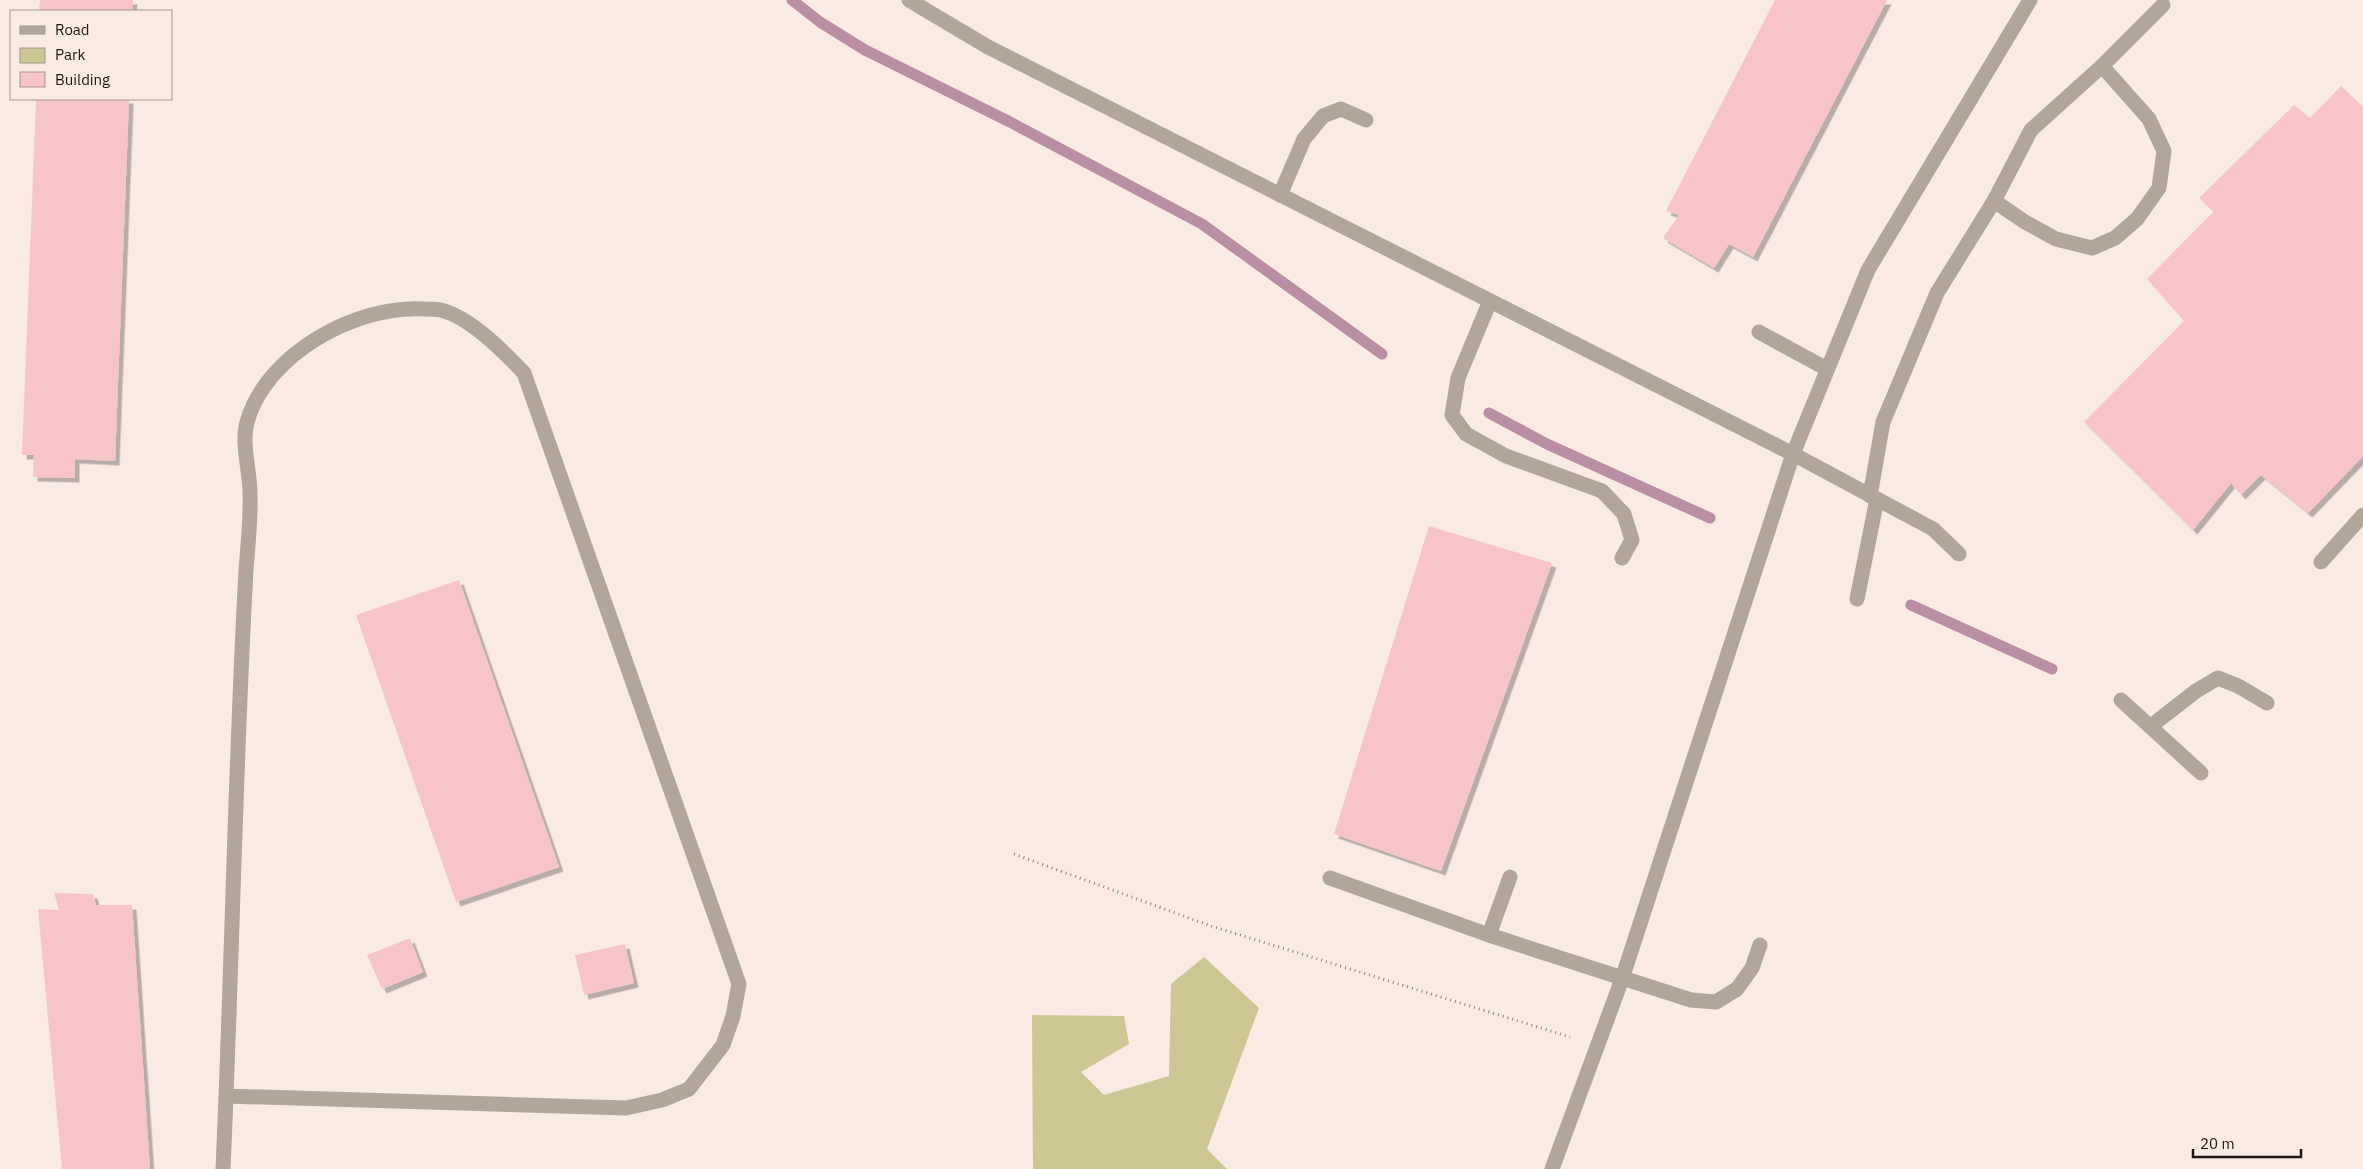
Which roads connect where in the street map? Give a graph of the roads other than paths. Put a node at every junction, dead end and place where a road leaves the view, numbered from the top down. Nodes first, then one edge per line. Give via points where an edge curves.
1 (909, 0) edge
2 (2030, 0) edge
3 (2164, 5) dead end
4 (2102, 66) junction
5 (1366, 120) dead end
6 (1280, 195) junction
7 (1994, 200) junction
8 (1490, 301) junction
9 (1759, 332) dead end
10 (1827, 369) junction
11 (1793, 454) junction
12 (1874, 497) junction
13 (2363, 515) edge
14 (1959, 554) dead end
15 (1622, 558) dead end
16 (2321, 562) dead end
17 (1857, 599) dead end
18 (2121, 700) dead end
19 (2267, 703) dead end
20 (2151, 726) junction
21 (2201, 773) dead end
22 (1510, 877) dead end
23 (1330, 878) dead end
24 (1489, 935) junction
25 (1760, 945) dead end
26 (1622, 979) junction
27 (226, 1096) junction
28 (223, 1169) edge
29 (1552, 1169) edge

1 - 6 lane via 988,48
2 - 10 lane via 1868,270
3 - 4 lane
4 - 7 lane via 2031,130
4 - 7 lane via 2149,119 2164,152 2159,188 2137,219 2115,238 2092,248 2056,239
5 - 6 lane via 1340,109 1323,116 1304,138
6 - 8 lane
7 - 12 lane via 1937,293 1883,422
8 - 11 lane
8 - 15 lane via 1458,378 1452,415 1466,434 1506,456 1602,491 1624,514 1632,540
9 - 10 lane
10 - 11 lane
11 - 12 lane
11 - 26 lane
12 - 14 lane via 1932,529
12 - 17 lane
13 - 16 lane
18 - 20 lane
19 - 20 lane via 2218,678
20 - 21 lane
22 - 24 lane
23 - 24 lane
24 - 26 lane
25 - 26 lane via 1752,968 1737,988 1716,1002 1691,1000
26 - 29 lane
27 - 27 lane via 251,496 246,423 264,384 324,334 348,321 380,311 409,308 442,310 496,344 524,373 739,984 733,1016 723,1045 689,1089 662,1100 626,1108
27 - 28 lane

